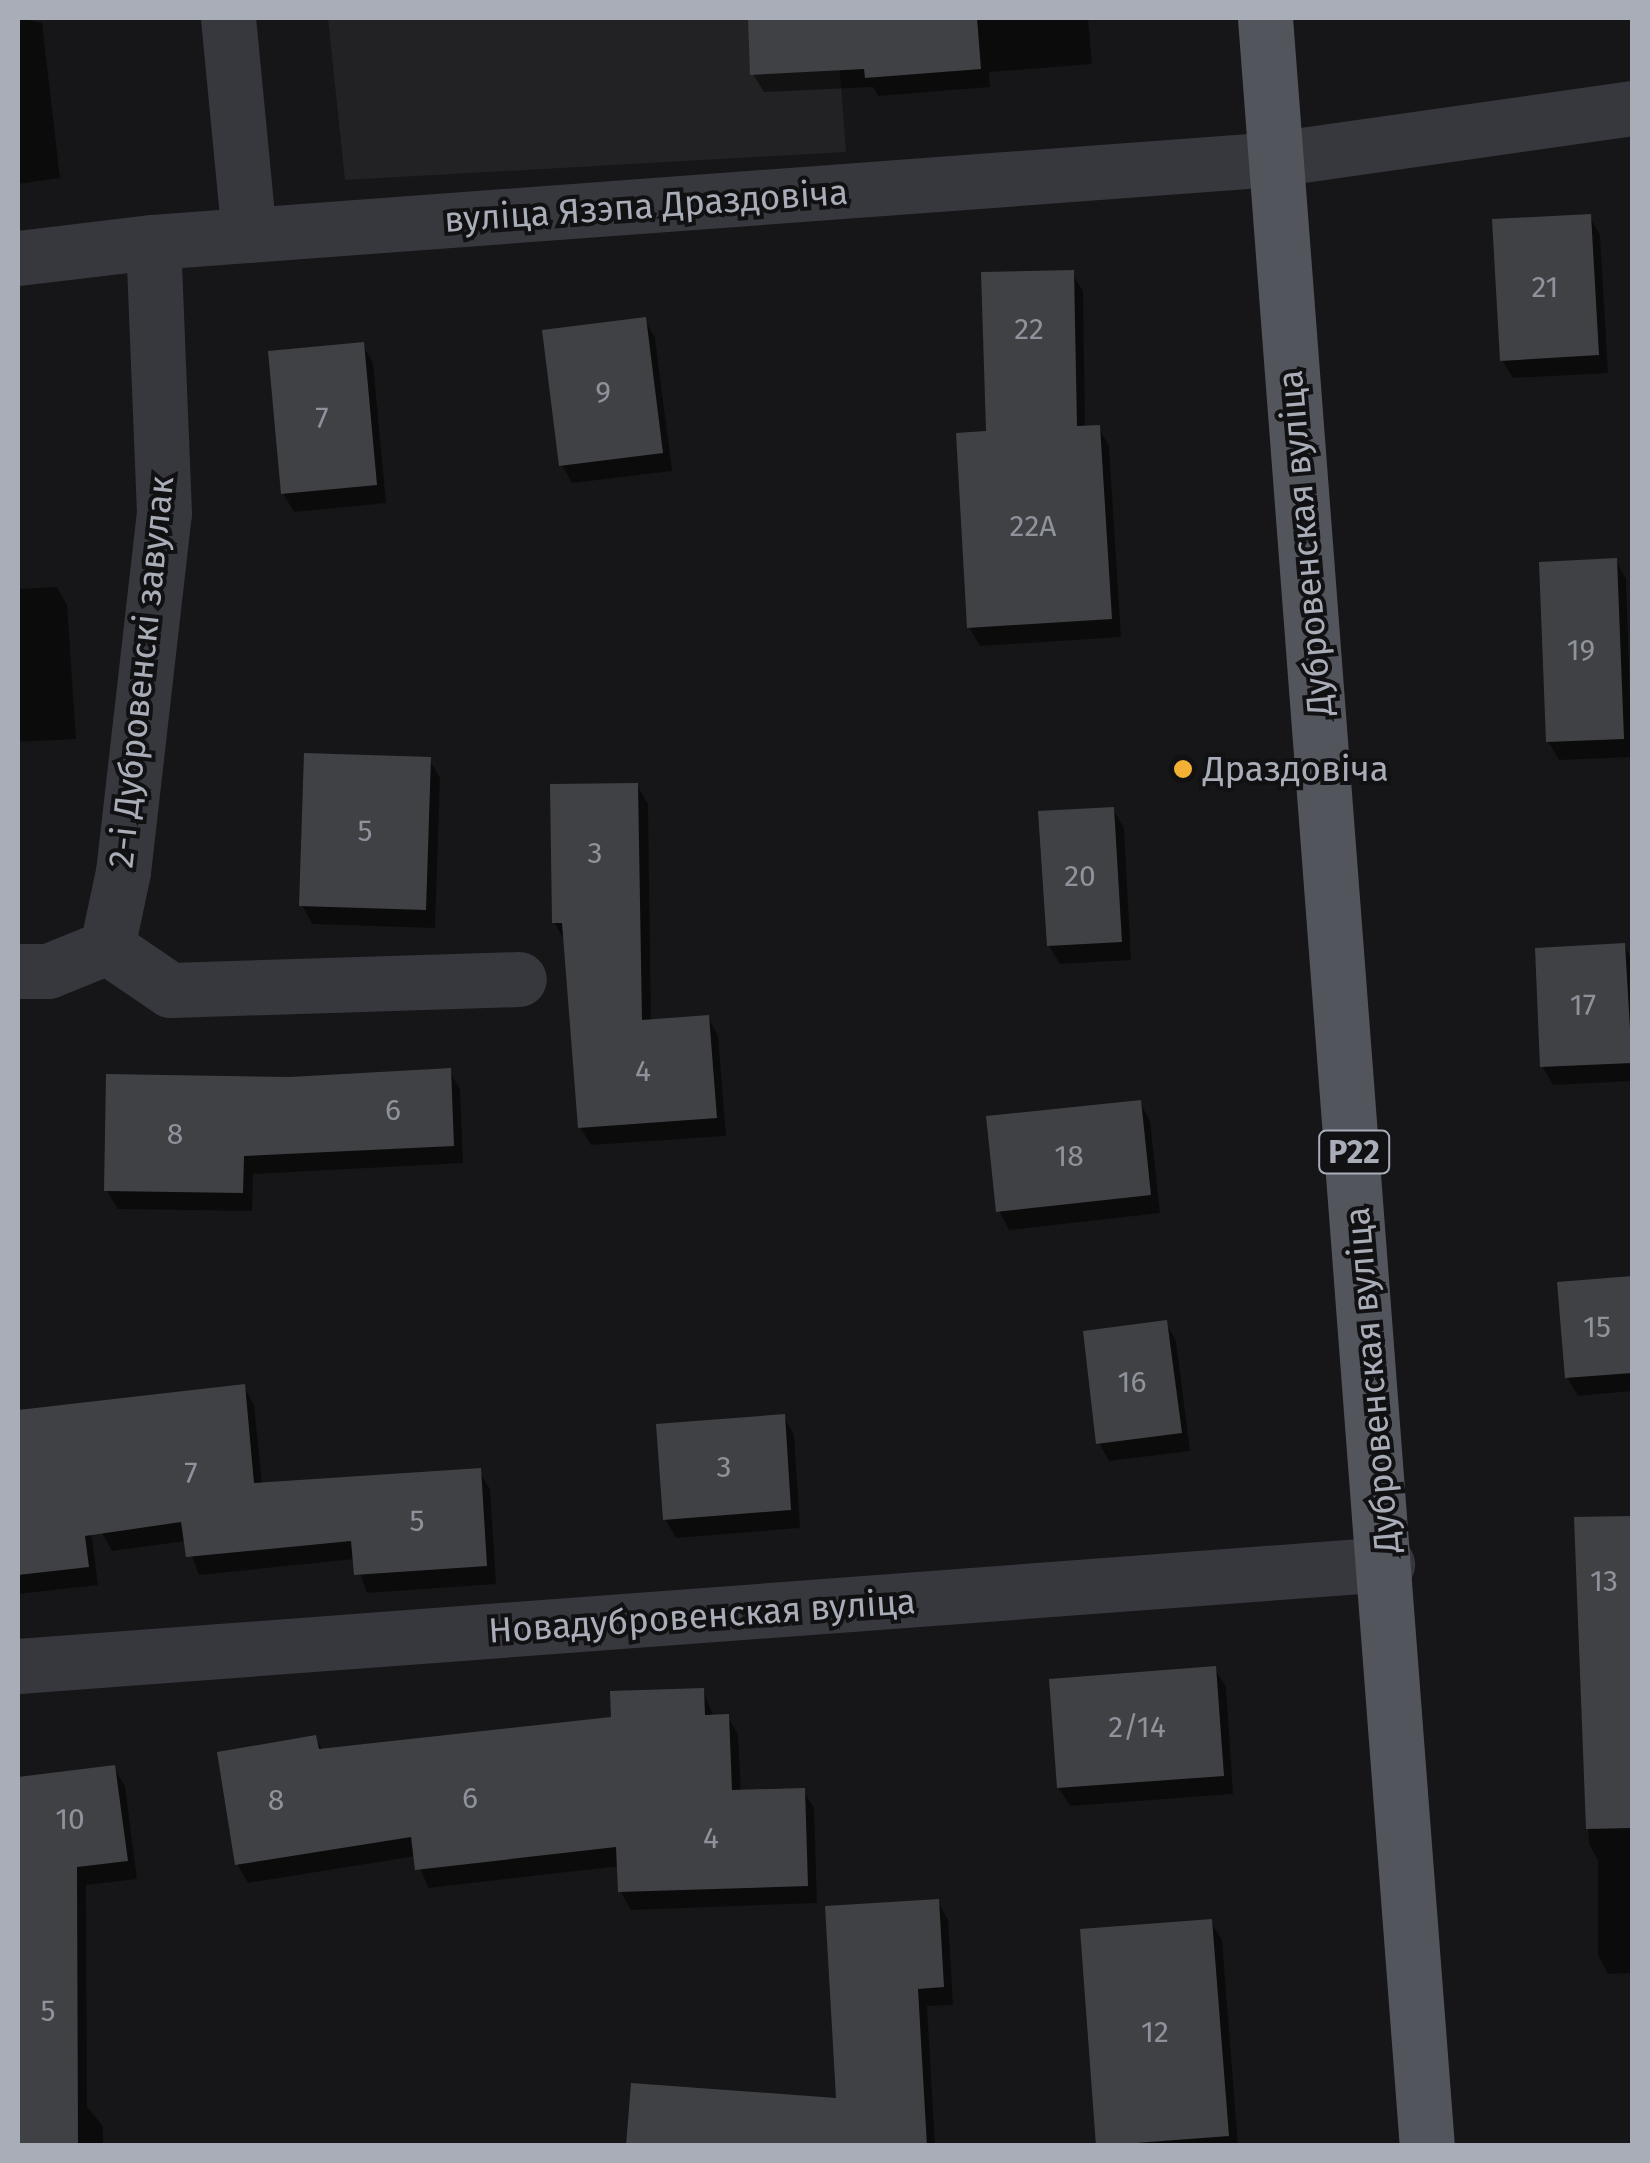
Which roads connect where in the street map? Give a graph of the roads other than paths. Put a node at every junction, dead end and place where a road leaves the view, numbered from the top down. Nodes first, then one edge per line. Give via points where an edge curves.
1 (228, 18) edge
2 (1265, 18) edge
3 (1632, 108) edge
4 (1274, 159) junction
5 (249, 235) junction
6 (153, 242) junction
7 (18, 258) edge
8 (107, 947) junction
9 (18, 970) edge
10 (519, 979) dead end
11 (1387, 1564) junction
12 (18, 1666) edge
13 (1427, 2146) edge

1 - 5 street
2 - 4 main road, Дубровенская вуліца / Р22
3 - 4 street, вуліца Язэпа Драздовіча
4 - 5 street, вуліца Язэпа Драздовіча
4 - 11 main road, Дубровенская вуліца / Р22
5 - 6 street, вуліца Язэпа Драздовіча
6 - 7 street, вуліца Язэпа Драздовіча
6 - 8 street, 2-і Дубровенскі завулак via 164,513 123,872
8 - 9 street via 48,971
8 - 10 street via 170,990
11 - 12 street, Новадубровенская вуліца
11 - 13 main road, Дубровенская вуліца / Р22

